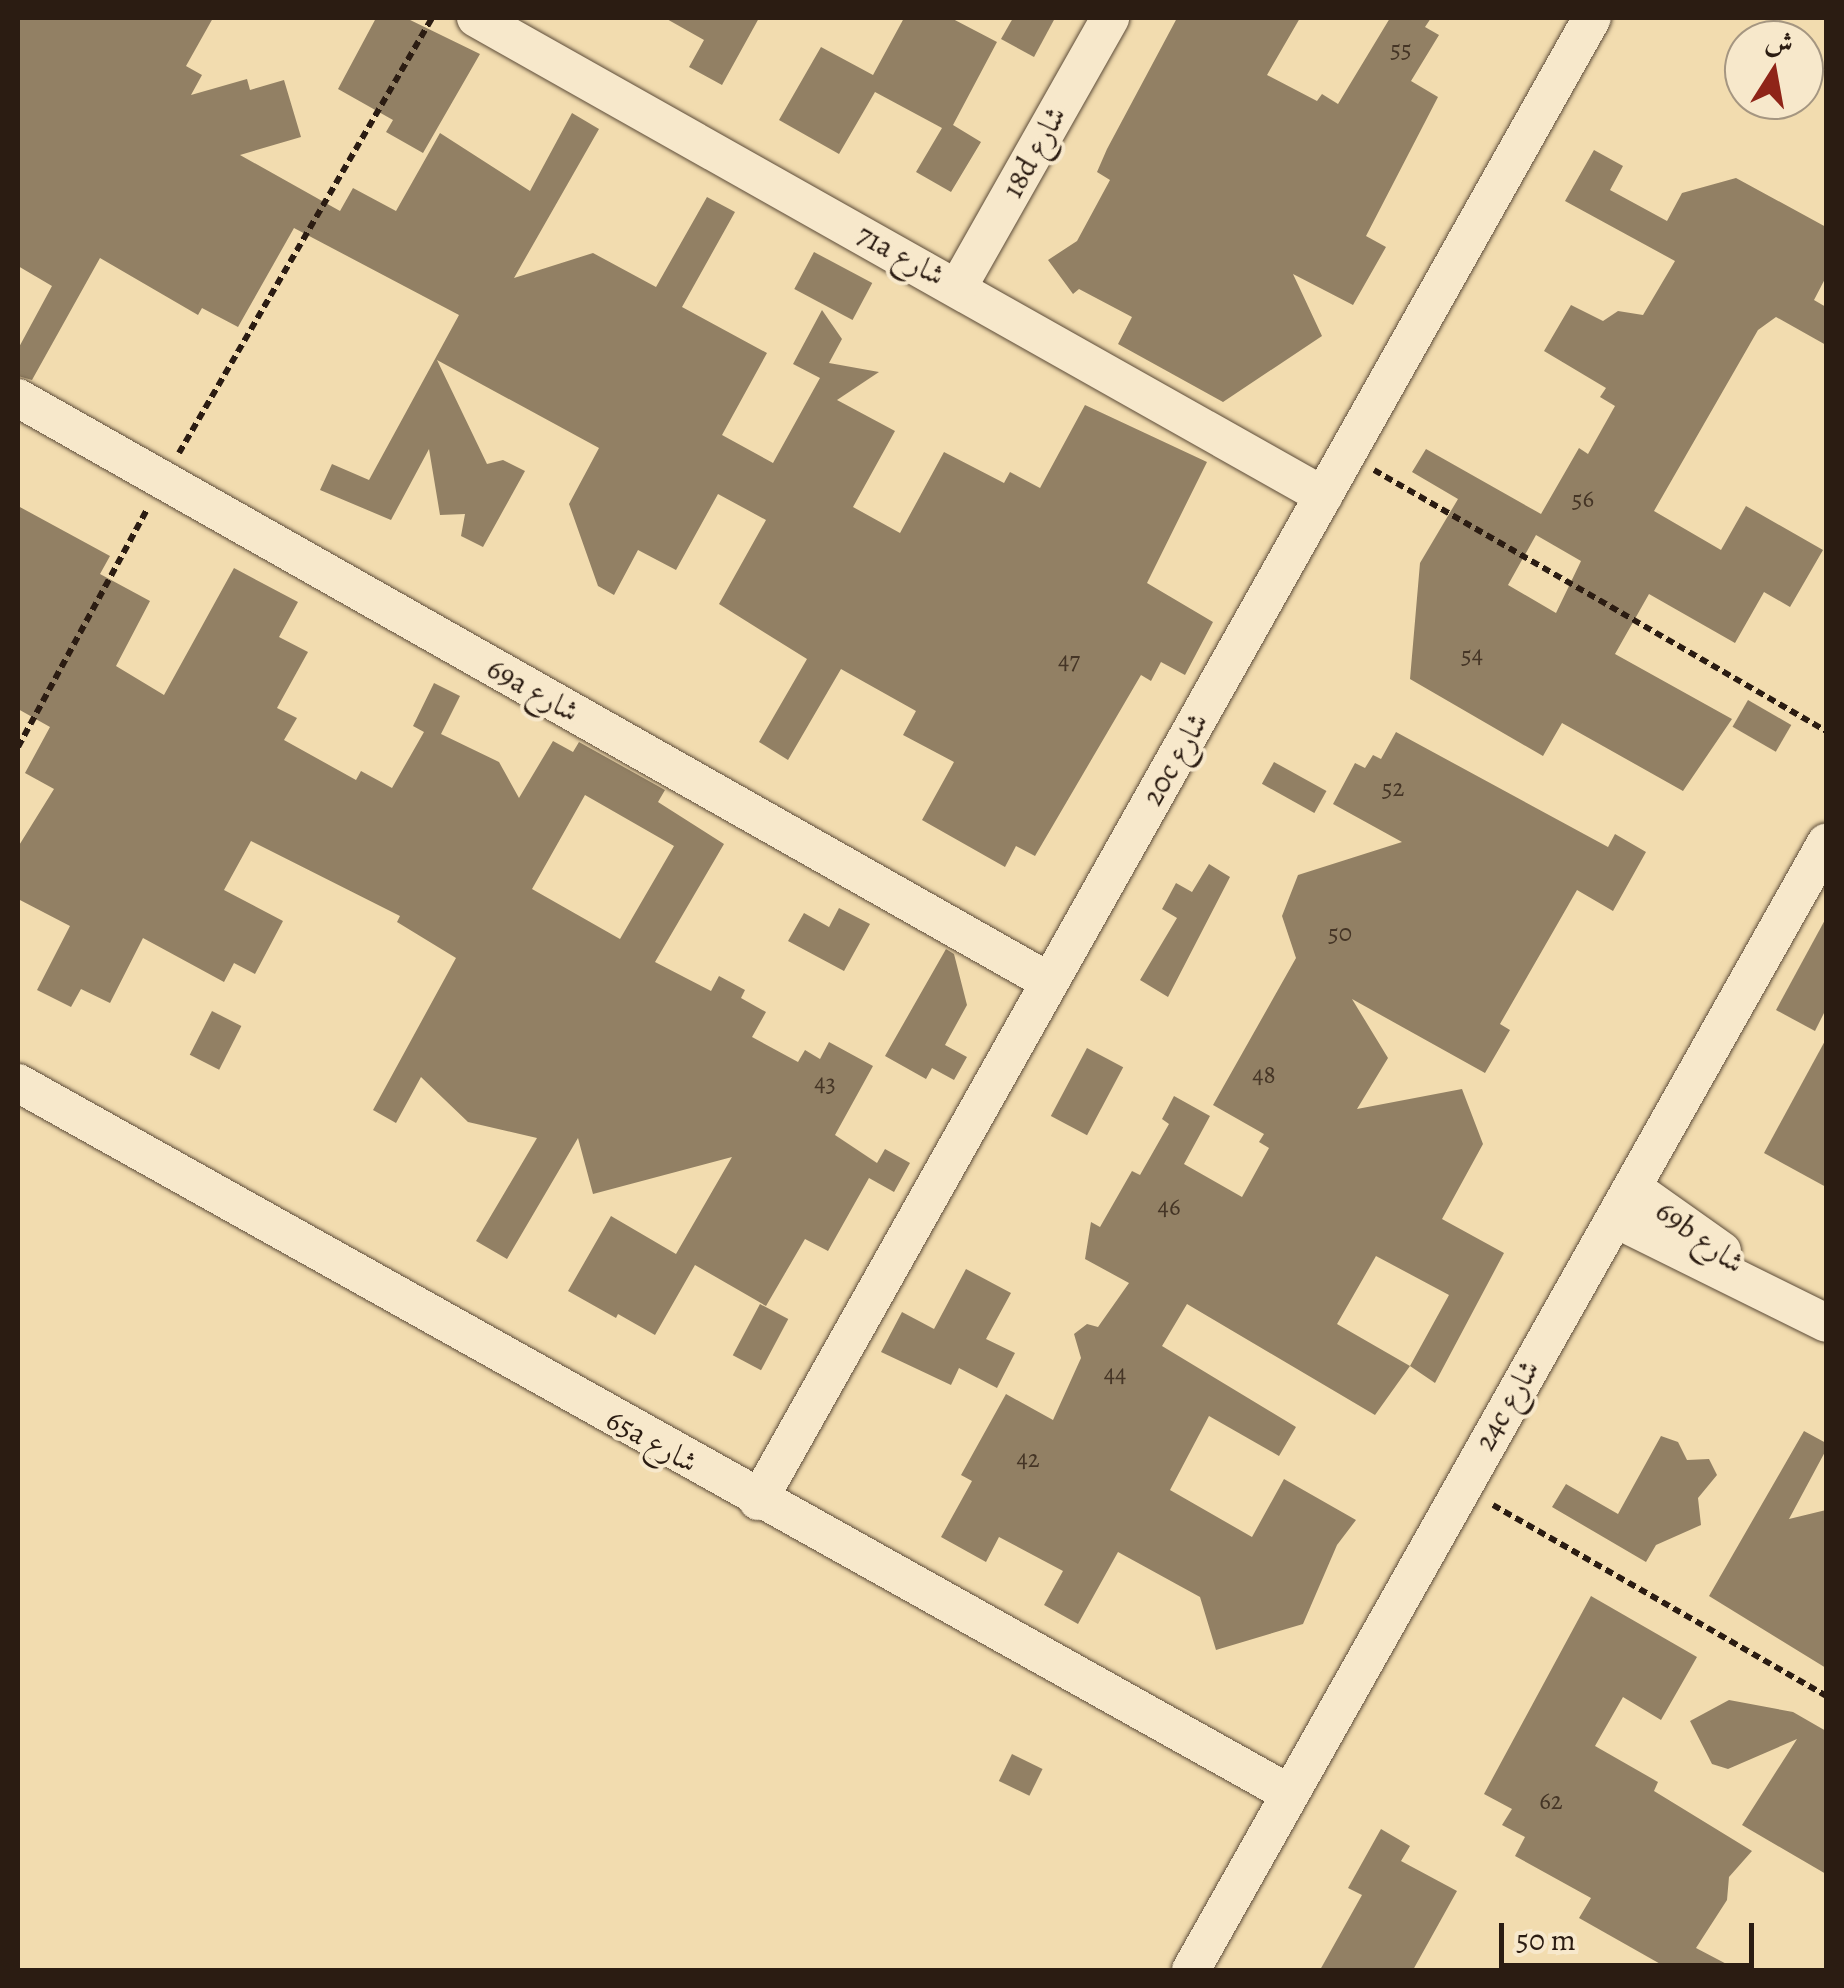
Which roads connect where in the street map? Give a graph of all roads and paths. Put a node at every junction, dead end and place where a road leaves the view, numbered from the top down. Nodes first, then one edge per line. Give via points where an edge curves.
1 (432, 18) edge
2 (476, 18) edge
3 (1110, 18) edge
4 (1592, 18) edge
5 (958, 287) junction
6 (18, 398) edge
7 (1347, 454) junction
8 (163, 480) junction
9 (1324, 496) junction
10 (1826, 731) edge
11 (18, 747) edge
12 (1826, 842) edge
13 (1048, 982) junction
14 (18, 1083) edge
15 (1624, 1204) junction
16 (1826, 1323) edge
17 (1460, 1486) junction
18 (758, 1501) junction
19 (1826, 1696) edge
20 (1290, 1794) junction
21 (1191, 1970) edge

1 - 8 path
2 - 5 street, 71a شارع
3 - 5 street, 18d شارع
4 - 7 street, 20c شارع
5 - 9 street, 71a شارع
6 - 8 street, 69a شارع
7 - 9 street, 20c شارع
7 - 10 path
8 - 11 path
8 - 13 street, 69a شارع
9 - 13 street, 20c شارع
12 - 15 street, 24c شارع
13 - 18 street, 20c شارع
14 - 18 street, 65a شارع
15 - 16 street, 69b شارع
15 - 17 street, 24c شارع
17 - 19 path
17 - 20 street, 24c شارع
18 - 20 street, 65a شارع
20 - 21 street, 24c شارع

